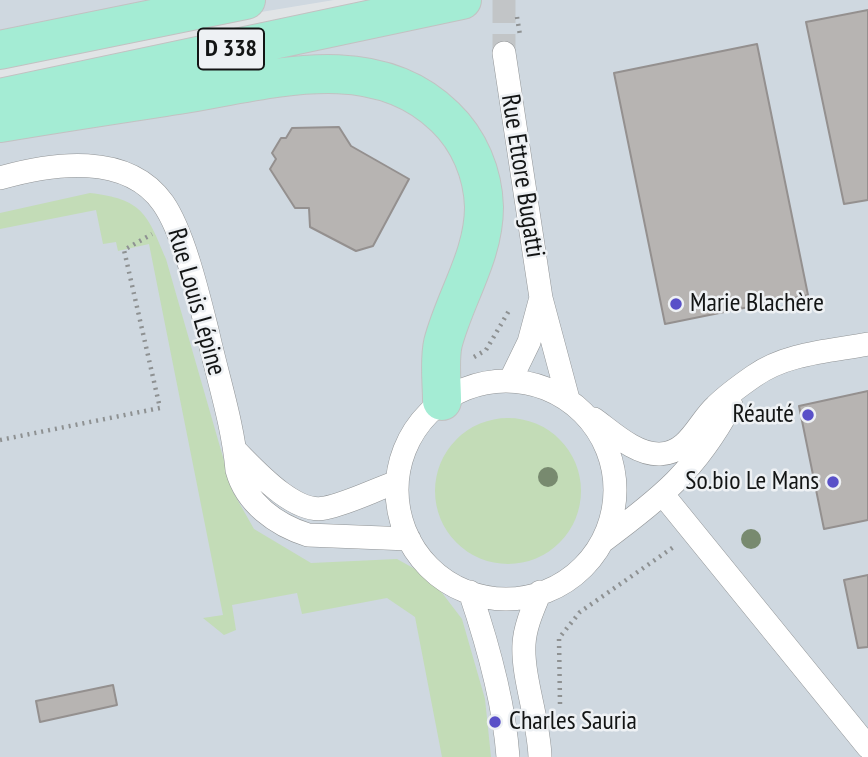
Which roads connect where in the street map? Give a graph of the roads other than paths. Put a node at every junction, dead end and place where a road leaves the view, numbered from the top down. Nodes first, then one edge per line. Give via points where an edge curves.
1 (246, 0) edge
2 (462, 0) edge
3 (0, 50) edge
4 (504, 53) tunnel mouth
5 (0, 98) edge
6 (0, 123) edge
7 (0, 178) edge
8 (541, 298) junction
9 (868, 344) edge
10 (510, 382) junction
11 (740, 387) junction
12 (442, 401) junction
13 (575, 406) junction
14 (236, 451) junction
15 (397, 482) junction
16 (664, 496) junction
17 (409, 540) junction
18 (603, 541) junction
19 (470, 592) junction
20 (540, 592) junction
21 (868, 747) edge
22 (508, 757) edge
23 (540, 757) edge

1 - 3 highway, D 338
2 - 5 highway, D 338
4 - 8 street, Rue Ettore Bugatti
6 - 12 highway via 315,73 372,78 417,95 460,132 477,165 484,206 480,244 442,345
7 - 14 street, Rue Louis Lépine via 57,165 101,168 125,175 163,203 198,295
8 - 10 street, Rue Ettore Bugatti via 529,342
8 - 13 street, Rue Ettore Bugatti
9 - 11 street via 783,361
10 - 12 street via 467,387
10 - 13 street via 551,390
11 - 13 street via 714,407 691,438 660,454 632,446
11 - 16 street via 716,433
12 - 15 street via 419,424 404,451
13 - 18 street via 603,440 614,473 614,508
14 - 15 street via 267,481 309,508 324,509
14 - 17 street, Rue Louis Lépine via 237,470 247,494 294,531 323,537
15 - 17 street via 399,511
16 - 18 street
16 - 21 street
17 - 19 street via 430,569
18 - 20 street via 584,566 558,586
19 - 20 street via 496,599
19 - 22 street via 501,704
20 - 23 street via 524,646

